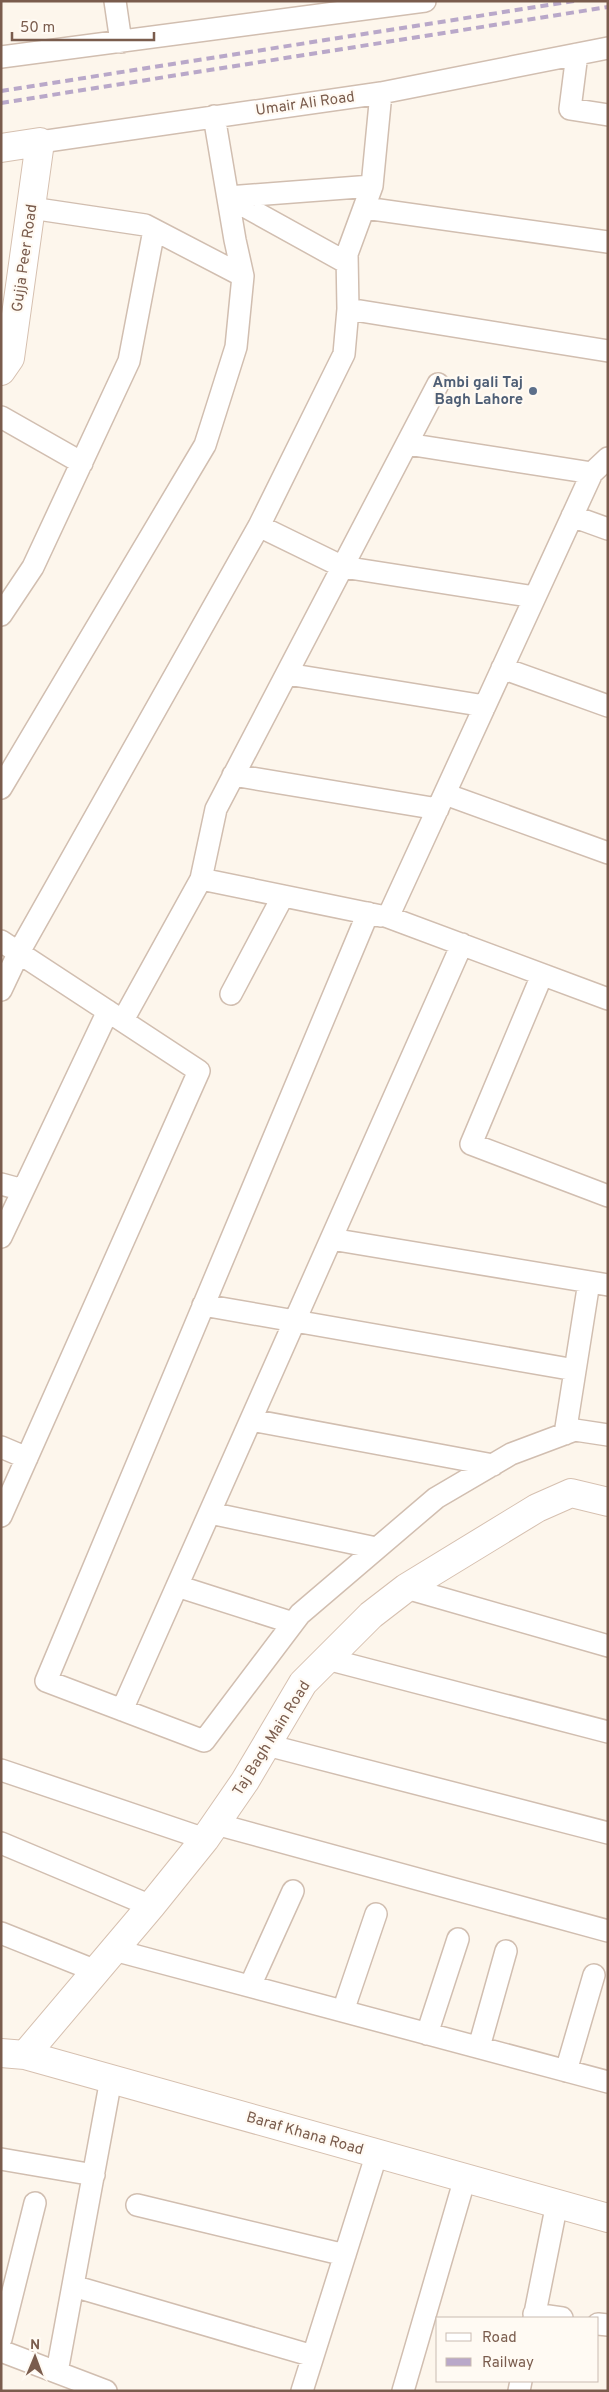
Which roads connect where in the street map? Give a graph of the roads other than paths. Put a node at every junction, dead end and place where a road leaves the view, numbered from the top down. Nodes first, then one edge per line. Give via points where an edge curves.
1 (115, 1) edge
2 (425, 1) edge
3 (120, 42) junction
4 (608, 48) edge
5 (577, 54) junction
6 (1, 57) edge
7 (381, 93) junction
8 (608, 115) edge
9 (214, 116) junction
10 (40, 142) junction
11 (1, 148) edge
12 (372, 186) junction
13 (228, 197) junction
14 (31, 208) junction
15 (365, 208) junction
16 (154, 230) junction
17 (608, 242) edge
18 (347, 263) junction
19 (243, 276) junction
20 (348, 309) junction
21 (608, 351) edge
22 (1, 371) edge
23 (438, 384) dead end
24 (1, 417) edge
25 (407, 444) junction
26 (608, 458) edge
27 (82, 463) junction
28 (592, 473) junction
29 (572, 516) junction
30 (259, 526) junction
31 (608, 529) edge
32 (343, 566) junction
33 (535, 597) junction
34 (1, 615) edge
35 (502, 668) junction
36 (287, 674) junction
37 (485, 706) junction
38 (608, 706) edge
39 (233, 775) junction
40 (1, 788) edge
41 (441, 802) junction
42 (608, 853) edge
43 (201, 879) junction
44 (282, 896) junction
45 (378, 915) junction
46 (1, 941) edge
47 (462, 944) junction
48 (19, 952) junction
49 (542, 975) junction
50 (1, 990) edge
51 (231, 994) dead end
52 (608, 999) edge
53 (115, 1016) junction
54 (1, 1184) edge
55 (24, 1190) junction
56 (608, 1196) edge
57 (1, 1237) edge
58 (331, 1239) junction
59 (598, 1284) edge
60 (204, 1305) junction
61 (295, 1321) junction
62 (575, 1370) junction
63 (251, 1420) junction
64 (565, 1434) junction
65 (608, 1435) edge
66 (1, 1447) edge
67 (27, 1458) junction
68 (493, 1465) junction
69 (608, 1502) edge
70 (210, 1513) junction
71 (1, 1516) edge
72 (376, 1548) junction
73 (177, 1586) junction
74 (406, 1588) junction
75 (293, 1622) junction
76 (608, 1646) edge
77 (327, 1659) junction
78 (122, 1710) junction
79 (608, 1732) edge
80 (267, 1745) junction
81 (1, 1770) edge
82 (210, 1831) junction
83 (608, 1832) edge
84 (1, 1843) edge
85 (293, 1891) dead end
86 (152, 1906) junction
87 (376, 1914) dead end
88 (608, 1931) edge
89 (1, 1933) edge
90 (458, 1939) dead end
91 (114, 1950) junction
92 (506, 1951) dead end
93 (96, 1971) junction
94 (594, 1975) dead end
95 (250, 1986) junction
96 (342, 2011) junction
97 (427, 2034) junction
98 (479, 2047) junction
99 (13, 2054) edge
100 (566, 2071) junction
101 (111, 2079) junction
102 (608, 2082) edge
103 (377, 2153) junction
104 (1, 2159) edge
105 (94, 2175) junction
106 (465, 2178) junction
107 (557, 2203) junction
108 (35, 2204) dead end
109 (136, 2205) dead end
110 (608, 2218) edge
111 (345, 2256) junction
112 (73, 2286) junction
113 (534, 2316) edge
114 (548, 2317) edge
115 (1, 2339) edge
116 (1, 2351) edge
117 (313, 2356) junction
118 (57, 2372) junction
119 (106, 2391) edge
120 (302, 2391) edge
121 (404, 2391) edge

1 - 3 street
2 - 3 street
3 - 6 street
4 - 5 street, Umair Ali Road
5 - 7 street, Umair Ali Road
5 - 8 street via 570,109
7 - 9 street, Umair Ali Road
7 - 12 street
9 - 10 street, Umair Ali Road
9 - 13 street
10 - 11 street, Umair Ali Road
10 - 14 street, Gujja Peer Road
12 - 13 street
12 - 15 street
13 - 18 street
13 - 19 street
14 - 16 street via 145,225
14 - 22 street, Gujja Peer Road via 10,358
15 - 17 street
15 - 18 street via 347,254
16 - 19 street
16 - 27 street via 129,361
18 - 20 street
19 - 40 street via 236,347 206,445
20 - 21 street
20 - 30 street via 344,354
23 - 25 street
24 - 27 street
25 - 28 street
25 - 32 street
26 - 28 street
27 - 34 street via 33,568
28 - 29 street
29 - 31 street
29 - 33 street
30 - 32 street
30 - 48 street
32 - 33 street
32 - 36 street
33 - 35 street
35 - 37 street
35 - 38 street
36 - 37 street
36 - 39 street
37 - 41 street
39 - 41 street
39 - 43 street via 216,809
41 - 42 street
41 - 45 street
43 - 44 street
43 - 53 street
44 - 45 street
44 - 51 street
45 - 47 street
45 - 60 street
46 - 48 street
47 - 49 street
47 - 58 street
48 - 50 street
48 - 53 street
49 - 52 street
49 - 56 street via 471,1144
53 - 55 street
53 - 67 street via 199,1071
54 - 55 street
55 - 57 street
58 - 59 street
58 - 61 street
59 - 62 street
60 - 61 street
60 - 78 street via 46,1681
61 - 62 street
61 - 63 street
62 - 64 street
63 - 68 street
63 - 70 street
64 - 65 street via 575,1430
64 - 68 street via 512,1454
66 - 67 street
67 - 71 street
68 - 72 street via 436,1498
69 - 74 street, Taj Bagh Main Road via 571,1493 537,1508
70 - 72 street
70 - 73 street
72 - 75 street
73 - 75 street
73 - 78 street
74 - 76 street
74 - 77 street, Taj Bagh Main Road via 371,1615
75 - 78 street via 204,1741
77 - 79 street
77 - 80 street, Taj Bagh Main Road via 303,1683
80 - 82 street, Taj Bagh Main Road
80 - 83 street
81 - 82 street
82 - 86 street, Taj Bagh Main Road
82 - 88 street
84 - 86 street
85 - 95 street
86 - 91 street, Taj Bagh Main Road
87 - 96 street
89 - 93 street
90 - 97 street
91 - 93 street, Taj Bagh Main Road
91 - 95 street
92 - 98 street
93 - 99 street, Taj Bagh Main Road
94 - 100 street
95 - 96 street
96 - 97 street
97 - 98 street
98 - 100 street
99 - 101 street, Baraf Khana Road
100 - 102 street
101 - 103 street, Baraf Khana Road
101 - 105 street
103 - 106 street, Baraf Khana Road
103 - 111 street
104 - 105 street
105 - 112 street
106 - 107 street, Baraf Khana Road
106 - 121 street
107 - 110 street, Baraf Khana Road
107 - 113 street
108 - 115 street
109 - 111 street
111 - 117 street
112 - 117 street
112 - 118 street
113 - 114 street
116 - 118 street
117 - 120 street
118 - 119 street

